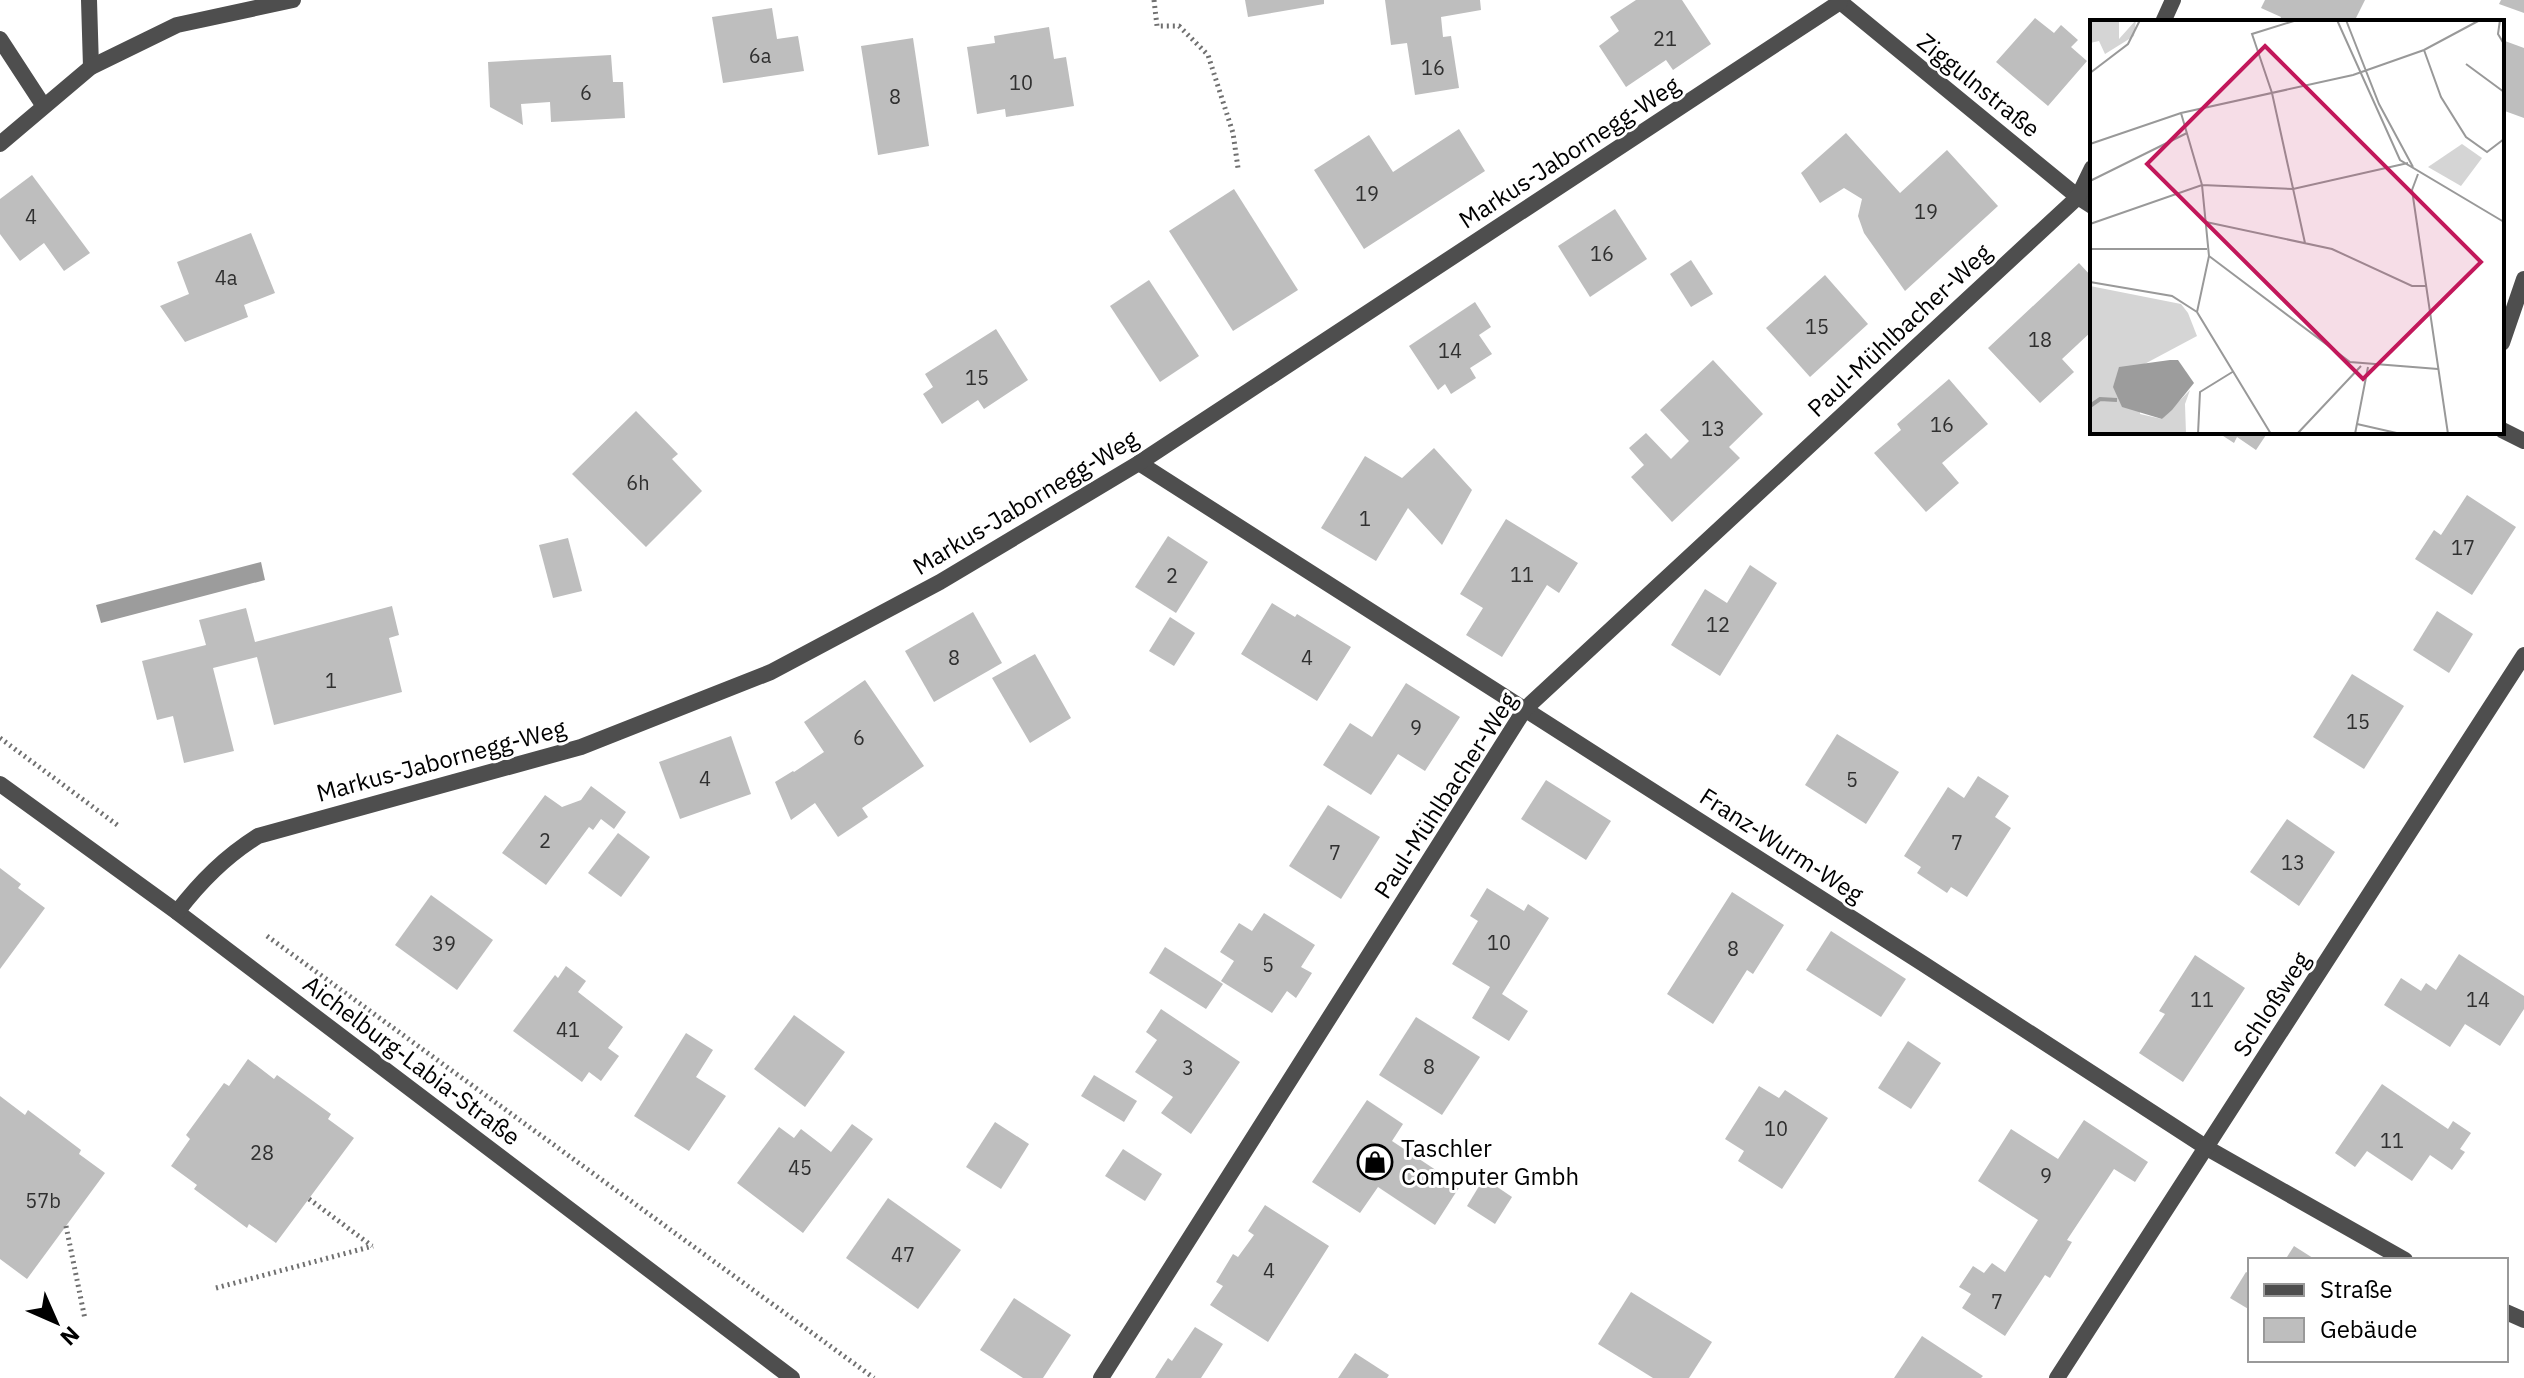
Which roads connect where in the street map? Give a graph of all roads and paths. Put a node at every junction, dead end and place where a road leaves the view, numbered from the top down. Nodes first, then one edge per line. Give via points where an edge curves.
1 (89, 0) edge
2 (293, 0) edge
3 (1154, 0) edge
4 (2173, 0) edge
5 (1839, 1) edge
6 (2164, 20) edge
7 (0, 39) edge
8 (91, 67) junction
9 (43, 105) junction
10 (0, 144) edge
11 (1238, 168) dead end
12 (2090, 178) edge
13 (2085, 202) edge
14 (2524, 279) edge
15 (2504, 337) edge
16 (2504, 431) edge
17 (2524, 441) edge
18 (1139, 463) junction
19 (2524, 655) edge
20 (1525, 709) junction
21 (0, 738) edge
22 (0, 784) edge
23 (125, 831) dead end
24 (177, 912) junction
25 (261, 932) dead end
26 (2207, 1148) junction
27 (309, 1199) dead end
28 (66, 1226) dead end
29 (2401, 1258) edge
30 (216, 1288) dead end
31 (85, 1319) dead end
32 (792, 1378) edge
33 (874, 1378) edge
34 (1101, 1378) edge
35 (2057, 1378) edge

1 - 8 street
2 - 8 street via 177,25
3 - 11 path via 1157,26 1179,26 1208,55 1233,133
4 - 6 street
5 - 13 street, Ziggulnstraße
5 - 18 street, Markus-Jabornegg-Weg
7 - 9 street
8 - 9 street
9 - 10 street
12 - 13 street
13 - 20 street, Paul-Mühlbacher-Weg
14 - 15 street
16 - 17 street
18 - 20 street, Franz-Wurm-Weg
18 - 24 street, Markus-Jabornegg-Weg via 940,582 771,672 581,747 258,836 227,856
19 - 26 street, Schloßweg
20 - 26 street, Franz-Wurm-Weg
20 - 34 street, Paul-Mühlbacher-Weg
21 - 23 path
22 - 24 street, Aichelburg-Labia-Straße
24 - 32 street, Aichelburg-Labia-Straße
25 - 33 path
26 - 29 street, Franz-Wurm-Weg
26 - 35 street, Schloßweg
27 - 30 path via 373,1246
28 - 31 path

